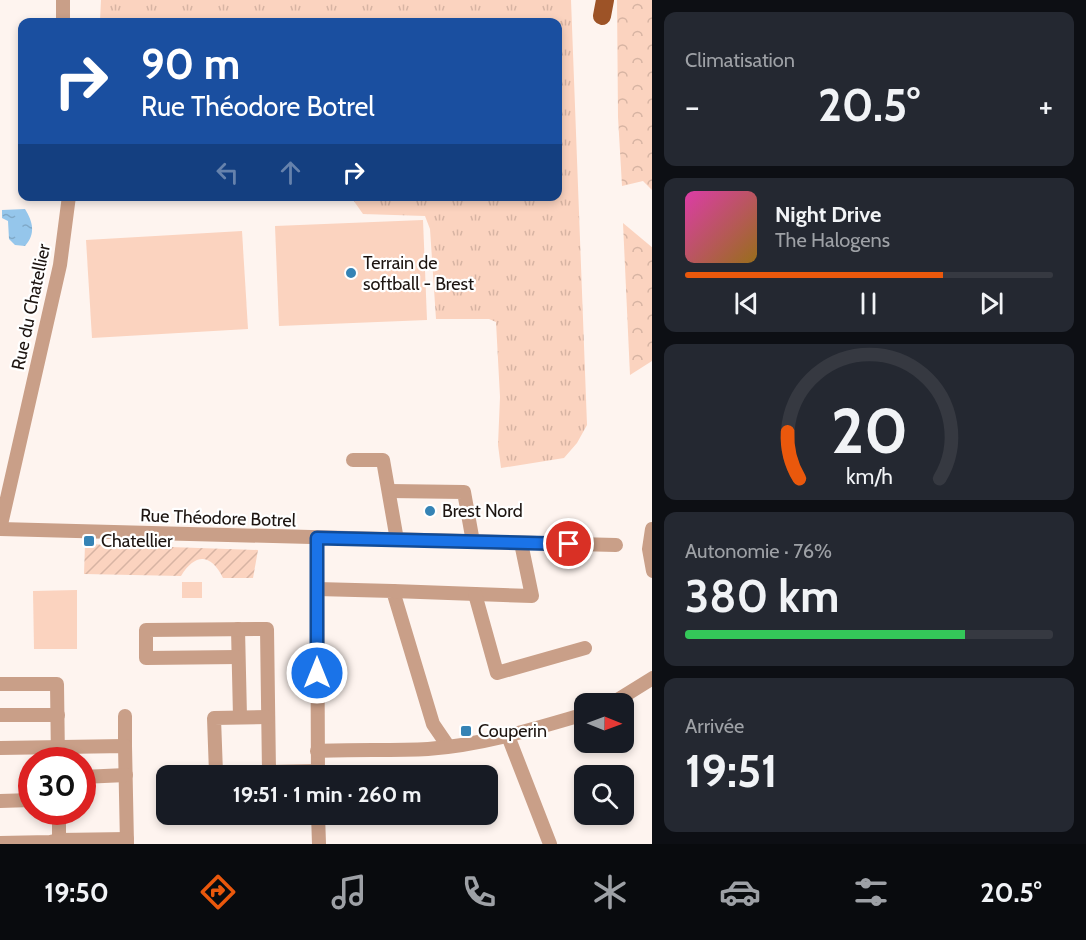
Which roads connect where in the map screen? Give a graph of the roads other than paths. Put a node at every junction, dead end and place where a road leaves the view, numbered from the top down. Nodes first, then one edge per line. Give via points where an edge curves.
1 (63, 0) edge
2 (63, 18) edge
3 (68, 201) edge
4 (353, 460) dead end
5 (389, 490) junction
6 (0, 529) edge
7 (652, 529) edge
8 (317, 538) junction
9 (398, 540) junction
10 (473, 542) junction
11 (521, 543) junction
12 (615, 545) dead end
13 (652, 571) edge
14 (317, 589) junction
15 (393, 591) junction
16 (475, 594) junction
17 (238, 629) junction
18 (585, 648) dead end
19 (238, 657) junction
20 (652, 678) edge
21 (0, 684) edge
22 (628, 693) edge
23 (0, 715) edge
24 (58, 715) junction
25 (126, 716) dead end
26 (240, 717) junction
27 (268, 717) junction
28 (574, 717) edge
29 (508, 736) junction
30 (125, 746) junction
31 (448, 746) junction
32 (58, 747) edge
33 (0, 748) edge
34 (96, 749) edge
35 (18, 750) edge
36 (318, 751) junction
37 (216, 765) edge
38 (269, 765) edge
39 (318, 765) edge
40 (126, 776) junction
41 (96, 777) edge
42 (18, 800) edge
43 (0, 801) edge
44 (59, 825) edge
45 (318, 825) edge
46 (127, 841) edge
47 (59, 842) edge
48 (0, 843) edge
49 (319, 844) edge
50 (550, 844) edge

1 - 2 street
3 - 6 street, Rue du Chatellier via 60,265
4 - 5 street via 383,460
5 - 9 street
5 - 10 street via 464,492
6 - 8 street, Rue Théodore Botrel
7 - 13 street
8 - 9 street, Rue Théodore Botrel
8 - 14 street
9 - 10 street, Rue Théodore Botrel
10 - 11 street, Rue Théodore Botrel
11 - 12 street, Rue Théodore Botrel
11 - 16 street via 532,596
14 - 15 street
14 - 36 street
15 - 16 street
15 - 31 street via 433,724
16 - 18 street via 497,673
17 - 19 street
17 - 19 street via 146,630 146,658
17 - 27 street via 267,629
19 - 26 street
20 - 22 street
21 - 24 street via 57,684
23 - 24 street
24 - 32 street
25 - 30 street
26 - 27 street
26 - 37 street via 214,718
27 - 38 street
28 - 29 street
29 - 31 street
29 - 50 street
30 - 34 street
30 - 40 street
31 - 36 street
33 - 35 street
36 - 39 street
40 - 41 street
40 - 46 street
42 - 43 street
44 - 47 street
45 - 49 street
46 - 47 street
47 - 48 street

